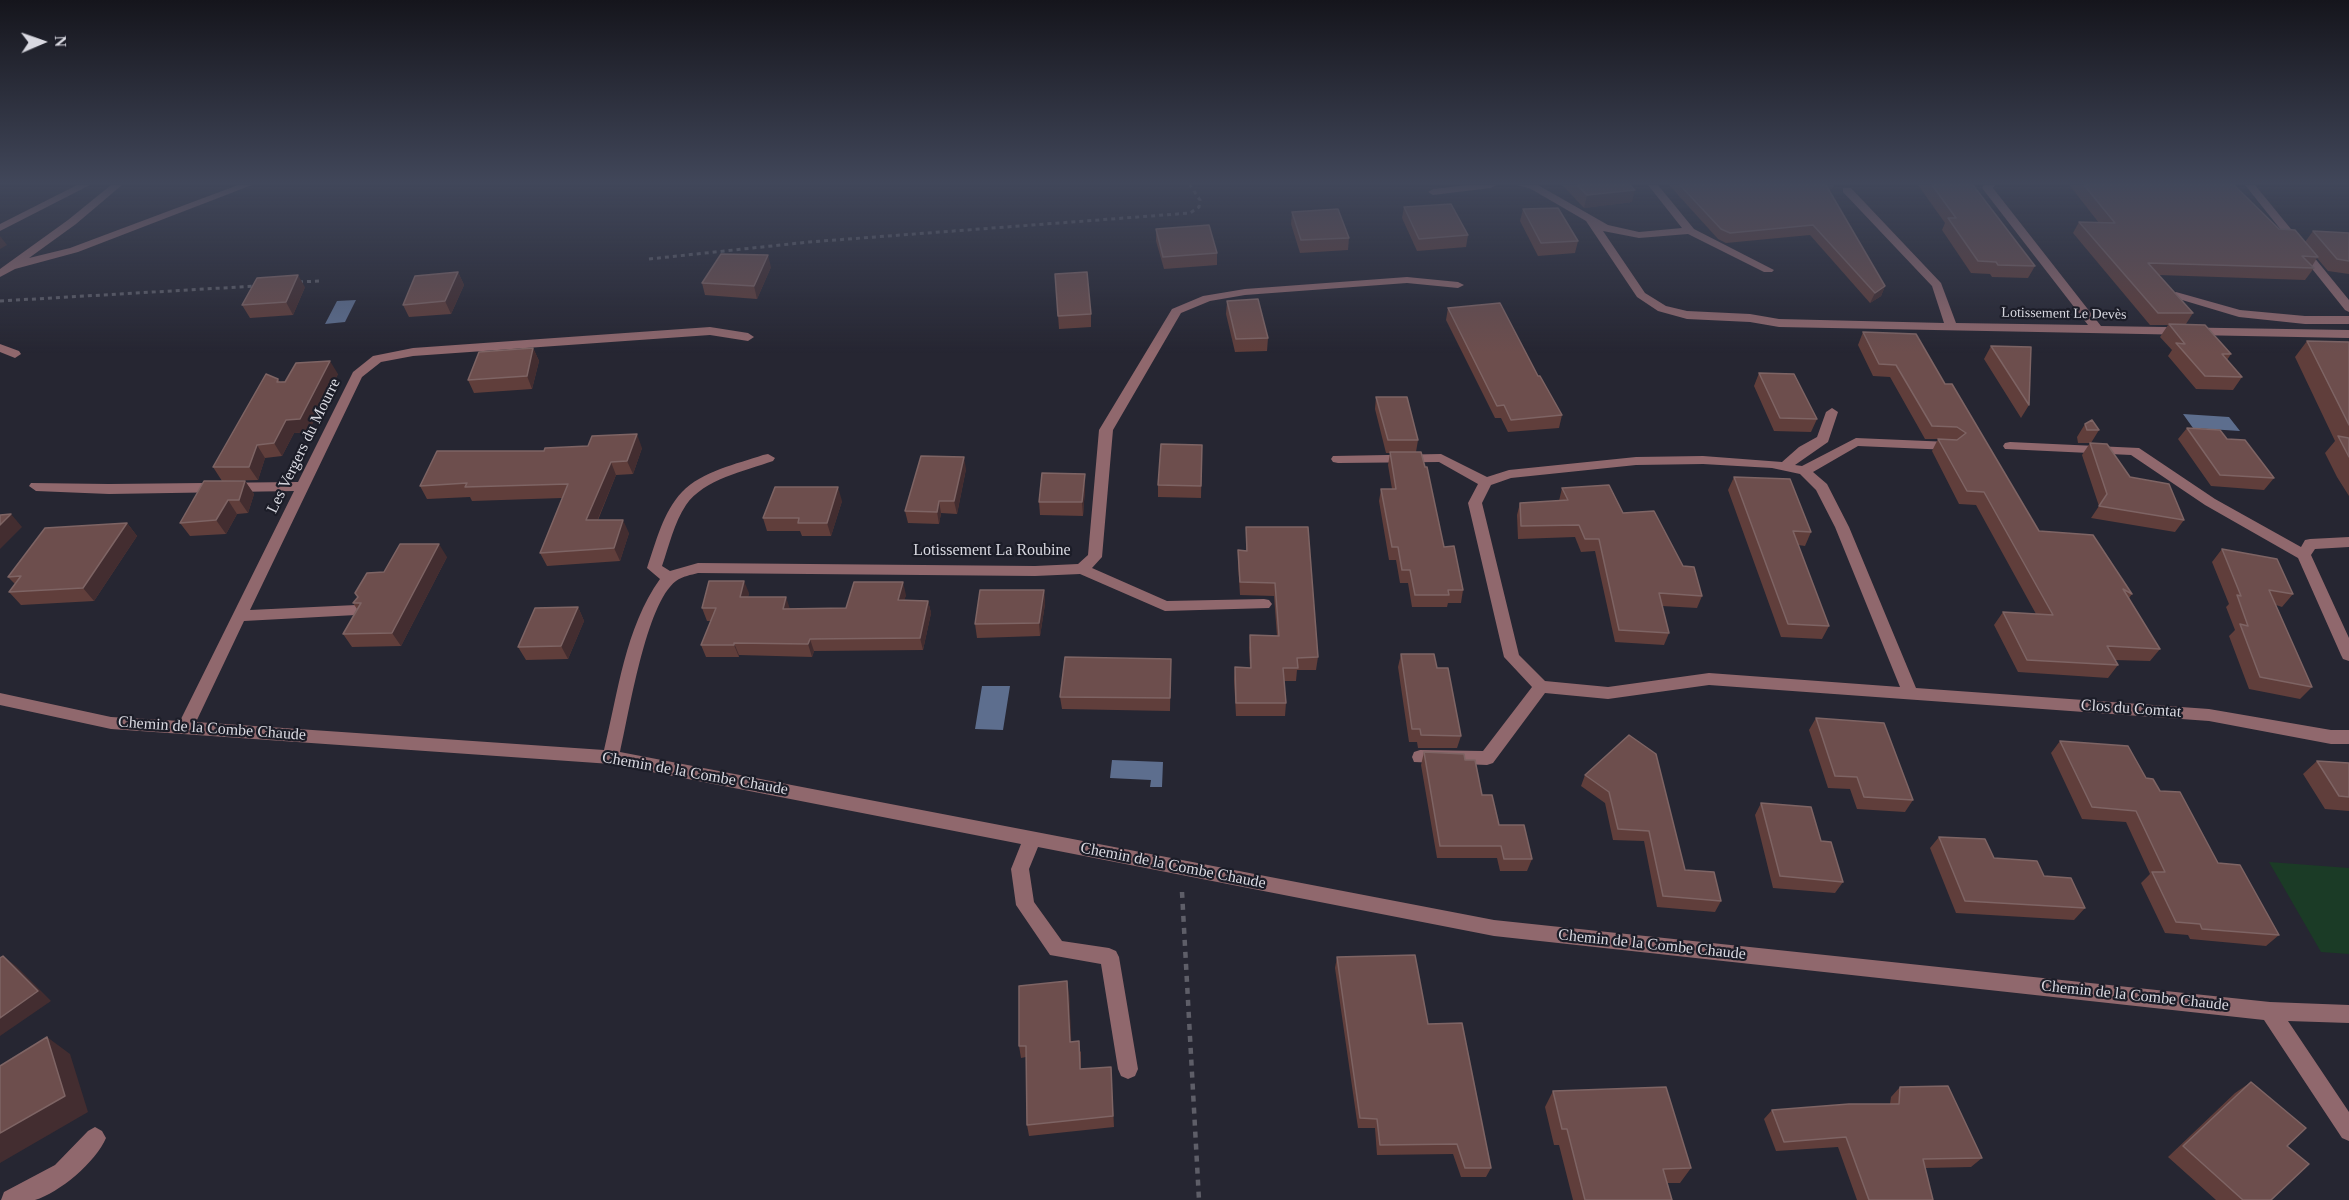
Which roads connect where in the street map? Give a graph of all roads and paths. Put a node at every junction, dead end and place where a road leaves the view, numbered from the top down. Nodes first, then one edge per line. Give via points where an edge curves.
1 (46, 241) edge
2 (98, 241) edge
3 (822, 241) edge
4 (1605, 241) edge
5 (1710, 241) edge
6 (1895, 241) edge
7 (2028, 241) edge
8 (2294, 241) edge
9 (649, 259) dead end
10 (12, 266) junction
11 (1768, 270) dead end
12 (0, 274) edge
13 (319, 281) dead end
14 (296, 283) edge
15 (260, 285) edge
16 (1458, 285) dead end
17 (2176, 295) edge
18 (0, 301) edge
19 (2349, 308) edge
20 (2349, 320) edge
21 (1951, 327) junction
22 (2098, 330) junction
23 (2349, 334) edge
24 (748, 337) dead end
25 (0, 348) edge
26 (15, 354) dead end
27 (1832, 412) dead end
28 (1950, 446) edge
29 (2010, 447) dead end
30 (768, 458) dead end
31 (1338, 459) dead end
32 (1784, 467) junction
33 (1804, 471) junction
34 (1486, 482) junction
35 (36, 486) dead end
36 (303, 486) junction
37 (2349, 542) edge
38 (2304, 555) junction
39 (1082, 569) junction
40 (669, 578) junction
41 (1264, 604) dead end
42 (356, 610) edge
43 (239, 616) junction
44 (2349, 655) edge
45 (1541, 687) junction
46 (1911, 694) junction
47 (0, 699) edge
48 (185, 727) junction
49 (2349, 737) edge
50 (611, 757) junction
51 (1420, 757) dead end
52 (1032, 839) junction
53 (1181, 868) junction
54 (2270, 1011) junction
55 (2349, 1014) edge
56 (1128, 1069) dead end
57 (2349, 1131) edge
58 (95, 1138) dead end
59 (12, 1200) edge
60 (1199, 1200) edge

1 - 10 street
2 - 10 street
3 - 9 path
4 - 21 street, Lotissement Le Devès via 1641,295 1662,309 1779,323
5 - 11 street
6 - 21 street via 1937,285
7 - 22 street
8 - 19 street
10 - 12 street
13 - 14 path
15 - 18 path
16 - 39 street, Lotissement La Roubine via 1407,280 1245,292 1208,298 1176,311 1106,430 1095,557
17 - 20 street via 2239,313
21 - 22 street, Lotissement Le Devès
22 - 23 street, Lotissement Le Devès
24 - 36 street, Les Vergers du Mourre via 710,332 412,352 377,359 357,375
25 - 26 street
27 - 32 street via 1823,439
28 - 33 street via 1856,442
29 - 38 street via 2134,451 2210,502
30 - 40 street via 731,470 688,493 654,568
31 - 34 street via 1441,458
32 - 33 street
32 - 34 street via 1703,460 1636,461 1509,474
33 - 46 street via 1822,487 1842,527
34 - 45 street via 1474,503 1512,657
35 - 36 street
36 - 43 street, Les Vergers du Mourre
37 - 38 street via 2310,544
38 - 44 street
39 - 40 street, Lotissement La Roubine via 698,568
39 - 41 street via 1165,606
40 - 50 street via 653,600 633,663
42 - 43 street
43 - 48 street, Les Vergers du Mourre
45 - 46 street, Clos du Comtat via 1608,693 1709,679
45 - 51 street via 1486,758
46 - 49 street, Clos du Comtat via 2209,715
47 - 48 street, Chemin de la Combe Chaude via 111,723
48 - 50 street, Chemin de la Combe Chaude
50 - 52 street, Chemin de la Combe Chaude
52 - 53 street, Chemin de la Combe Chaude
52 - 56 street via 1020,868 1025,905 1057,949 1109,957
53 - 54 street, Chemin de la Combe Chaude via 1494,928
53 - 60 path
54 - 55 street, Chemin de la Combe Chaude
54 - 57 street
58 - 59 street via 63,1173

